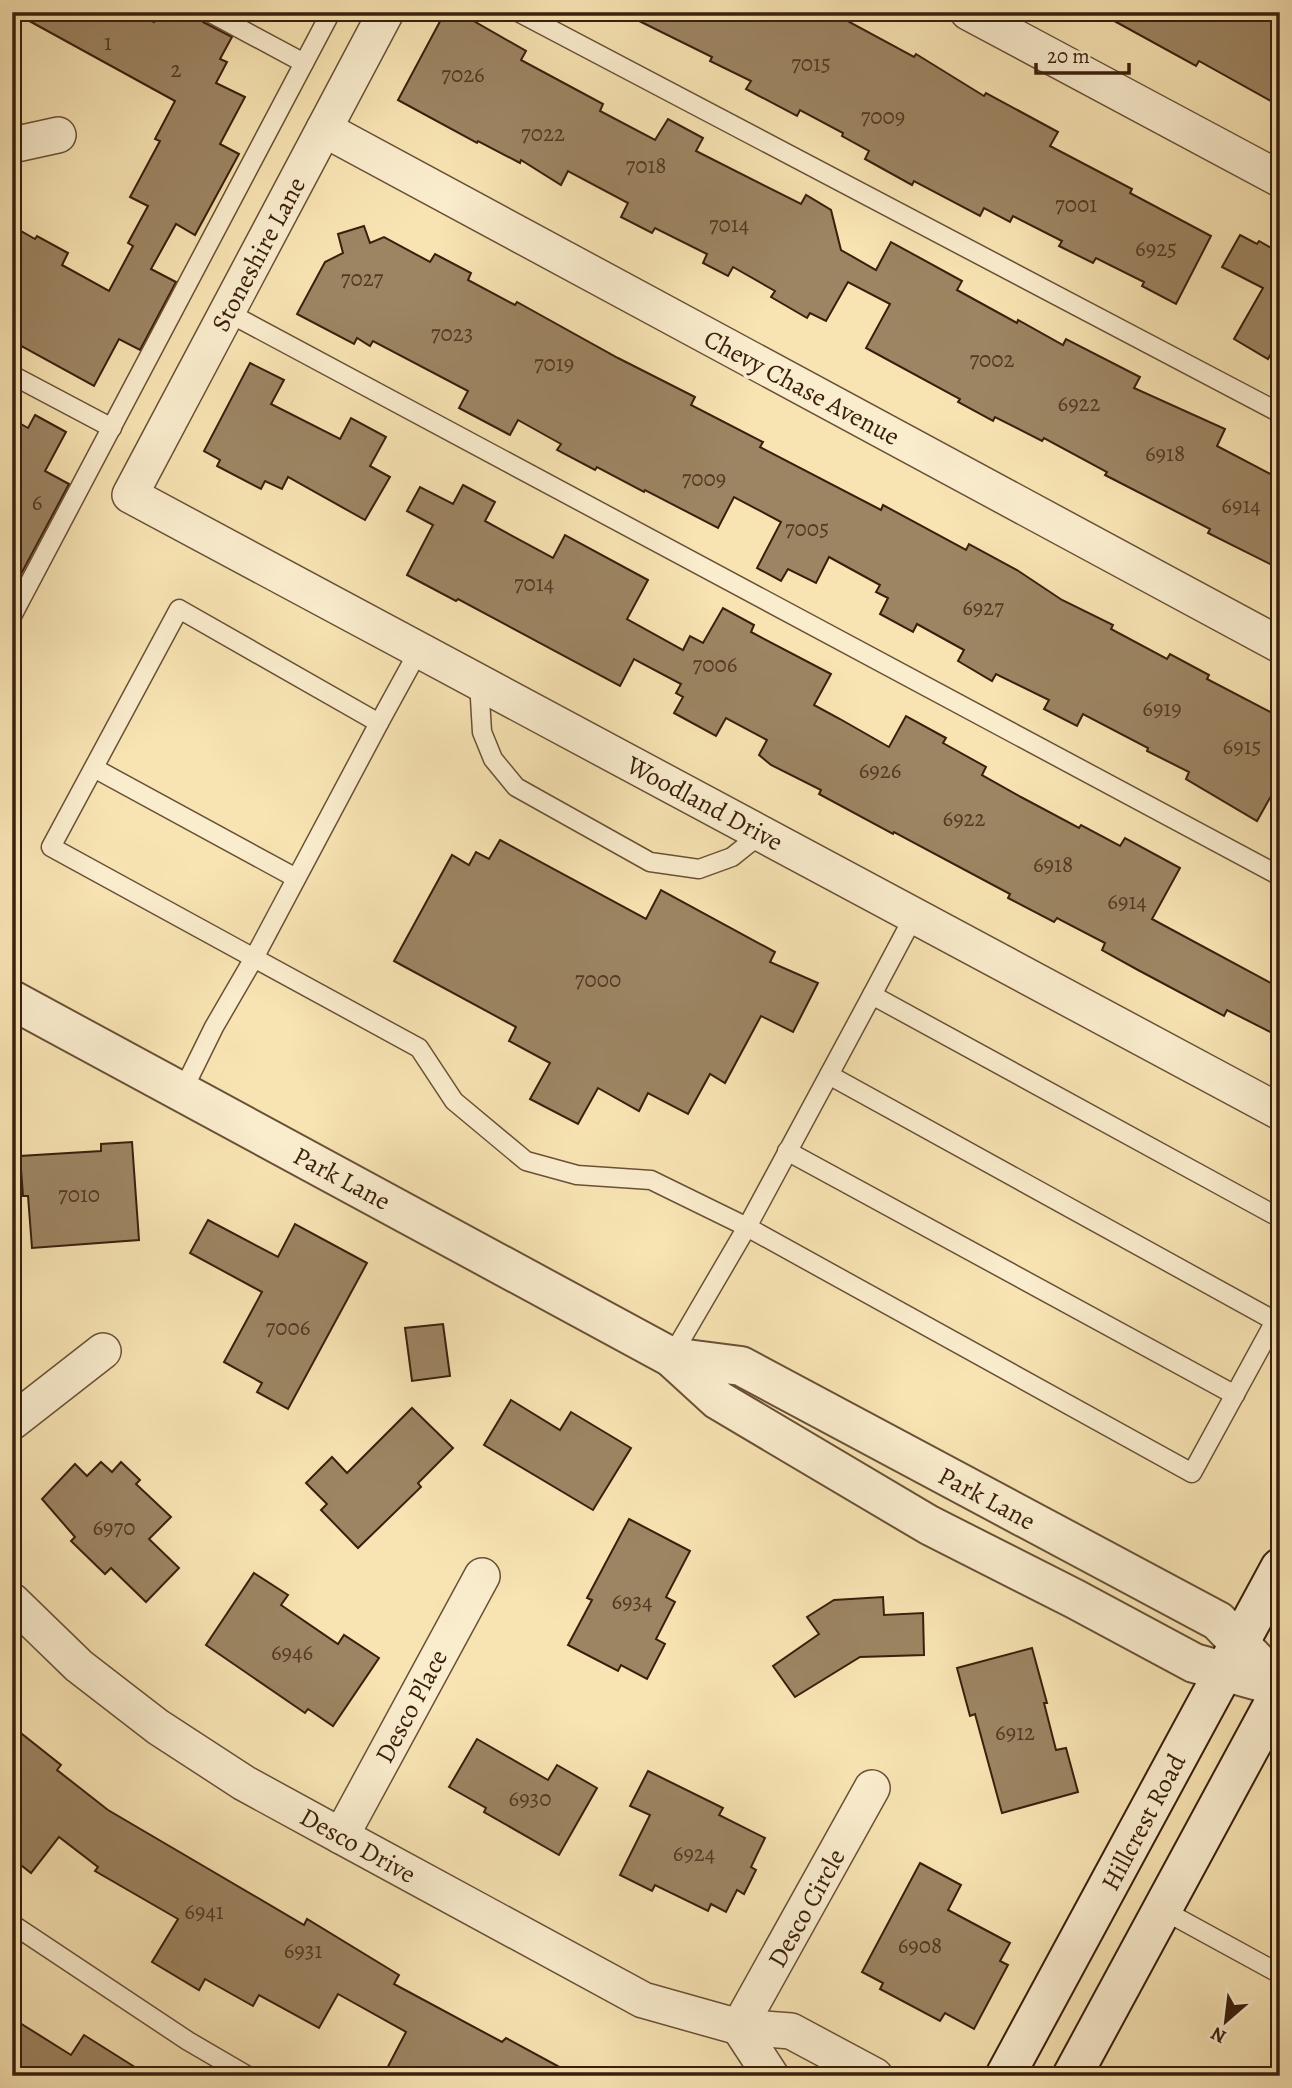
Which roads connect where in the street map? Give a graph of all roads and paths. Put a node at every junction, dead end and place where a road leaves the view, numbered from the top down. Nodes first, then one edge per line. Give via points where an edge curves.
1 (209, 12) edge
2 (331, 12) edge
3 (386, 12) edge
4 (518, 12) edge
5 (968, 12) edge
6 (304, 63) junction
7 (324, 129) junction
8 (58, 135) dead end
9 (12, 143) edge
10 (1280, 179) edge
11 (227, 312) junction
12 (12, 375) edge
13 (1280, 413) edge
14 (111, 428) junction
15 (130, 495) joint
16 (12, 615) edge
17 (1280, 645) edge
18 (419, 650) junction
19 (479, 682) junction
20 (379, 723) junction
21 (94, 768) junction
22 (762, 833) junction
23 (1280, 876) edge
24 (296, 878) junction
25 (914, 916) junction
26 (254, 958) junction
27 (872, 995) junction
28 (12, 1000) edge
29 (829, 1075) junction
30 (182, 1092) junction
31 (1280, 1112) edge
32 (788, 1152) junction
33 (1280, 1218) edge
34 (747, 1227) junction
35 (1277, 1316) edge
36 (103, 1351) dead end
37 (671, 1357) junction
38 (1235, 1395) junction
39 (12, 1422) edge
40 (1280, 1568) edge
41 (482, 1576) dead end
42 (12, 1601) edge
43 (1231, 1657) junction
44 (1280, 1685) edge
45 (1280, 1692) edge
46 (872, 1788) dead end
47 (341, 1836) junction
48 (1163, 1910) junction
49 (12, 1924) edge
50 (1280, 1974) edge
51 (739, 2028) junction
52 (248, 2076) edge
53 (771, 2076) edge
54 (876, 2076) edge
55 (1005, 2076) edge
56 (1072, 2076) edge

1 - 6 lane
2 - 6 lane
3 - 7 street, Stoneshire Lane
4 - 13 lane
5 - 10 street
6 - 14 lane
7 - 11 street, Stoneshire Lane
7 - 17 street, Chevy Chase Avenue
8 - 9 street
11 - 15 street, Stoneshire Lane
11 - 23 lane
12 - 14 lane
14 - 16 lane
15 - 18 street, Woodland Drive
18 - 19 street, Woodland Drive
18 - 20 lane
19 - 22 street, Woodland Drive
19 - 22 lane via 482,732 493,759 516,787 650,862 699,869 733,857
20 - 21 lane via 179,609
20 - 24 lane
21 - 24 lane
21 - 26 lane via 51,847
22 - 25 street, Woodland Drive
24 - 26 lane
25 - 27 lane
25 - 31 street, Woodland Drive
26 - 30 lane
26 - 34 lane via 419,1048 454,1101 526,1161 577,1175 651,1180
27 - 29 lane
27 - 33 lane
28 - 30 street, Park Lane
29 - 32 lane
29 - 35 lane
30 - 37 street, Park Lane
32 - 34 lane
32 - 38 lane
34 - 37 lane
34 - 38 lane via 1192,1473
35 - 38 lane
36 - 39 street
37 - 43 street, Park Lane via 718,1400 929,1525 1194,1663
37 - 43 street, Park Lane via 740,1366 1218,1621
40 - 43 street, Hillcrest Road
41 - 47 street, Desco Place
42 - 47 street, Desco Drive via 79,1666 158,1727 244,1783
43 - 44 street, Park Lane
43 - 55 street, Hillcrest Road
45 - 48 street
46 - 51 street, Desco Circle
47 - 51 street, Desco Drive via 643,2000
48 - 50 lane
48 - 56 street
49 - 52 lane
51 - 53 street
51 - 54 street, Desco Drive via 791,2031

